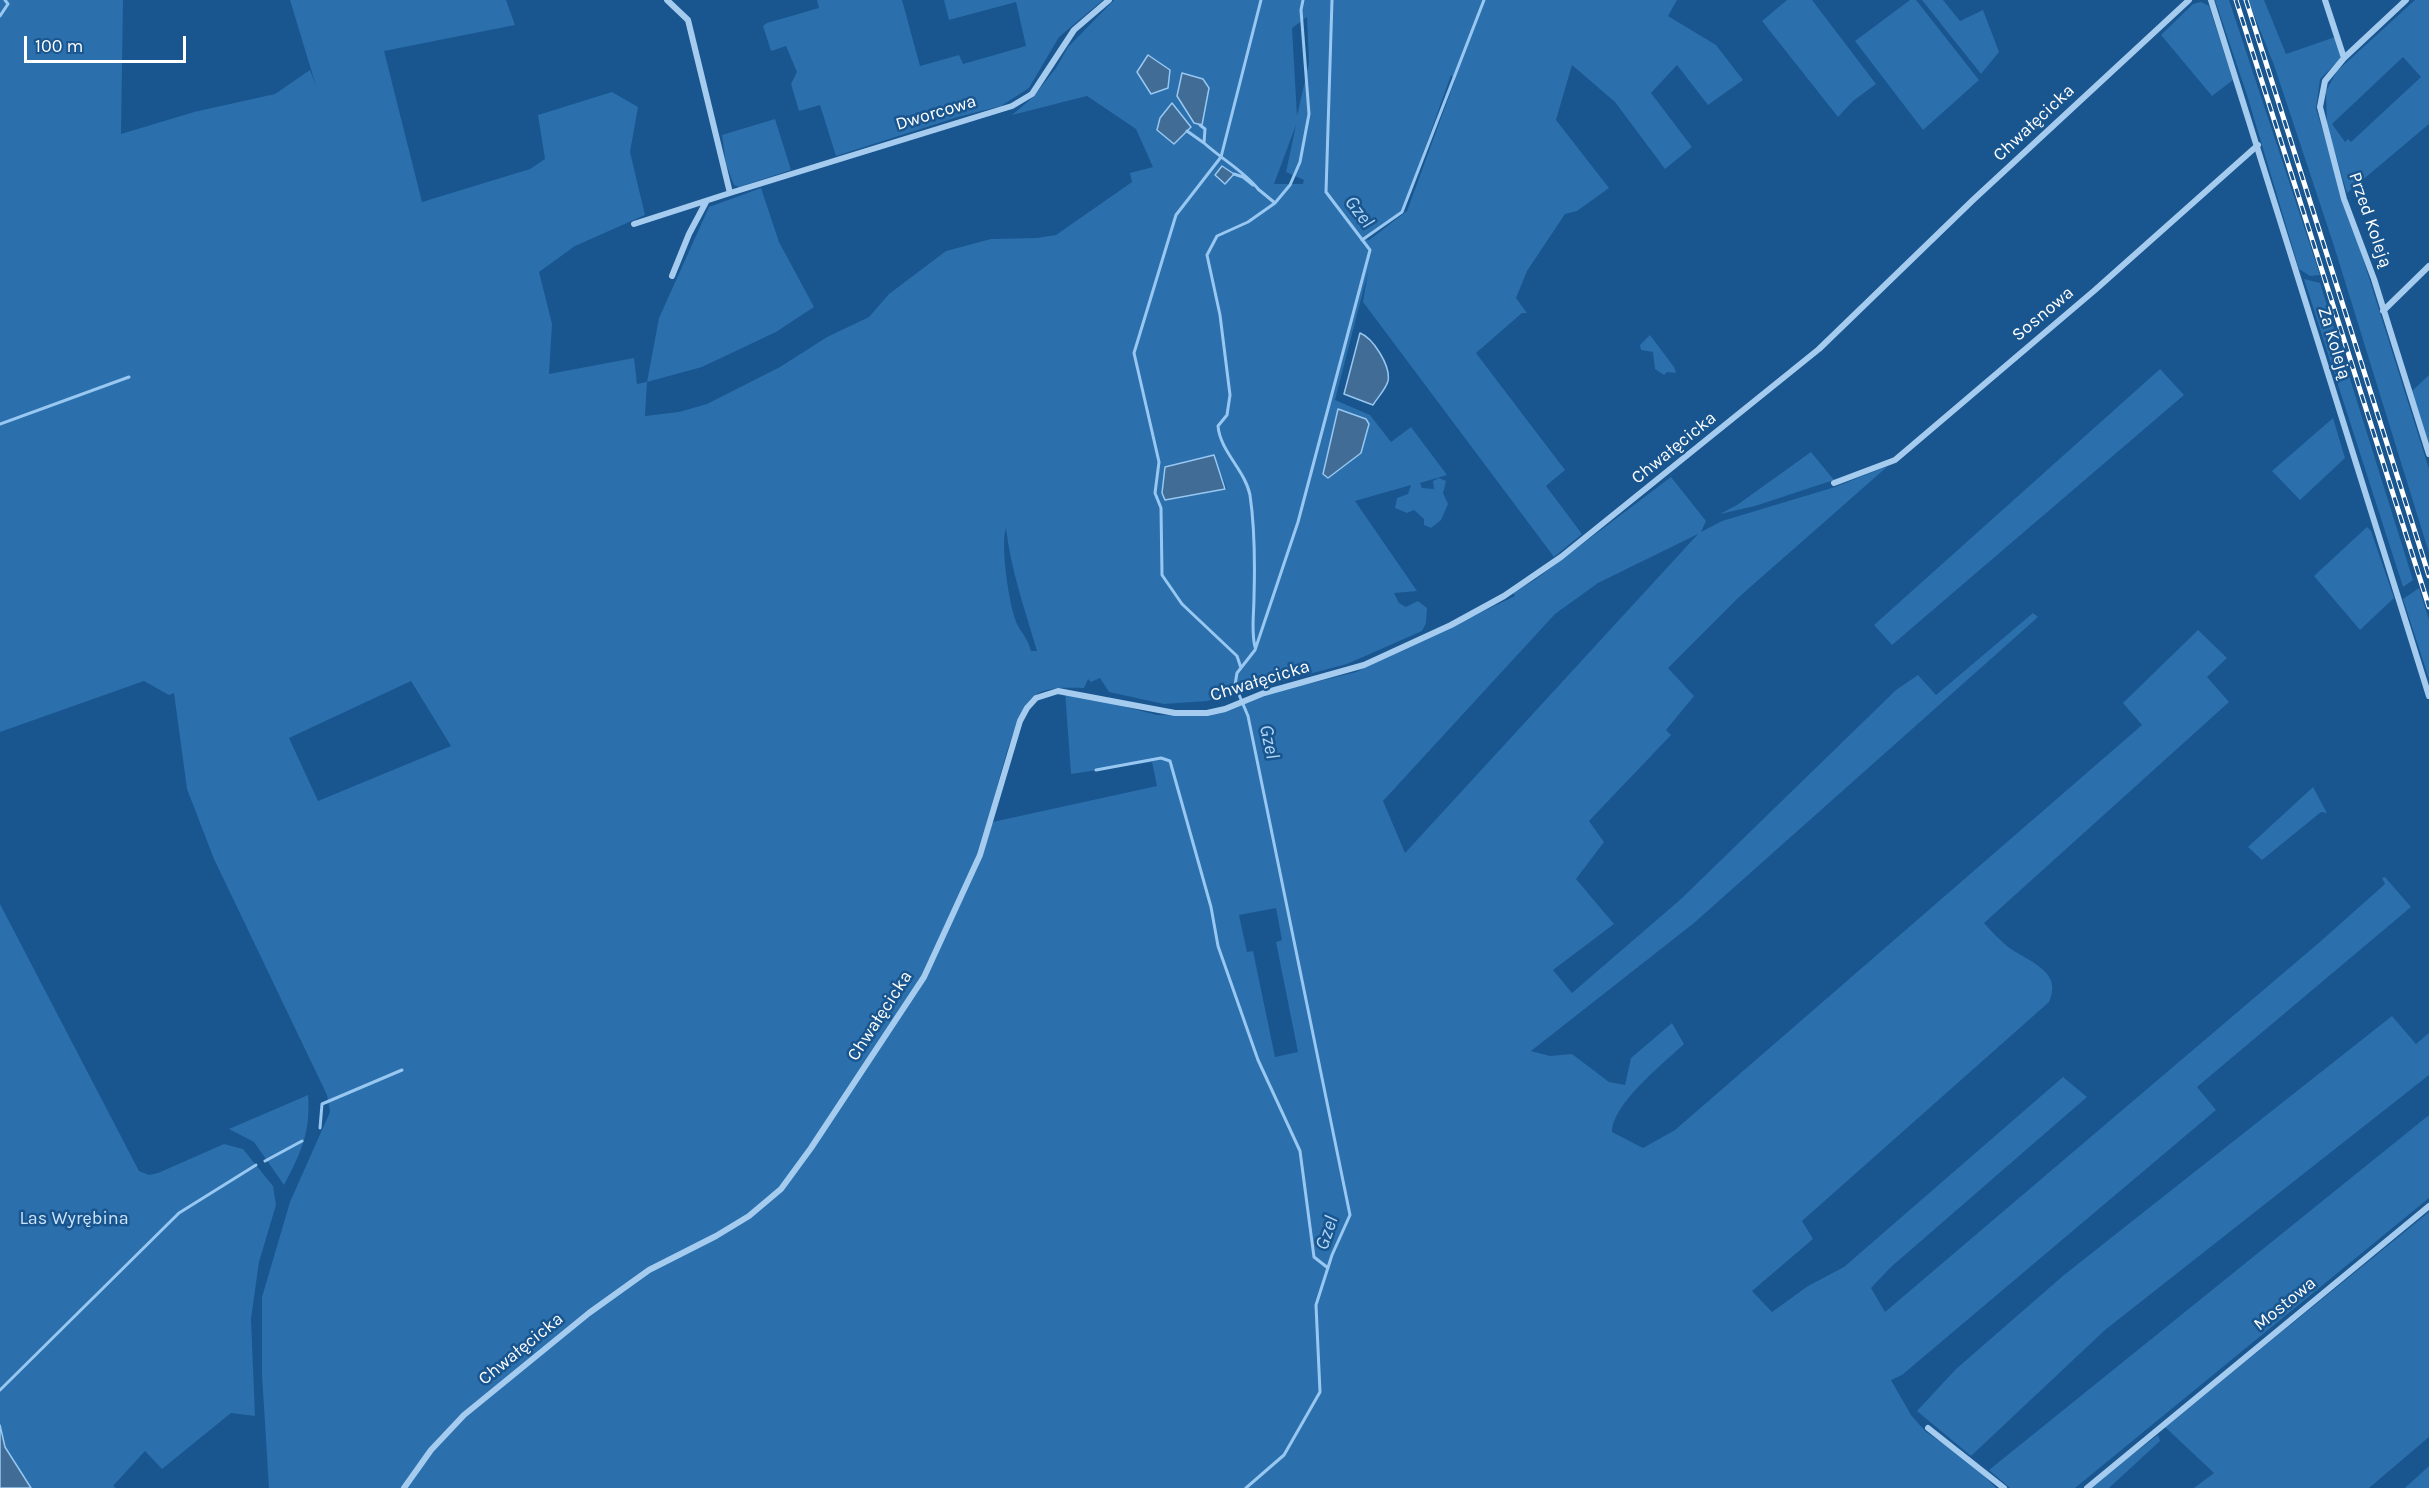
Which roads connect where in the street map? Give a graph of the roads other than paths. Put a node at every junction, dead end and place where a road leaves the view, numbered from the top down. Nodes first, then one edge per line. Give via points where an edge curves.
1 (666, 0) edge
2 (1108, 0) edge
3 (2189, 0) edge
4 (2211, 0) edge
5 (2325, 0) edge
6 (2406, 0) edge
7 (2344, 58) junction
8 (2258, 145) junction
9 (730, 193) junction
10 (706, 202) junction
11 (634, 224) dead end
12 (2429, 266) edge
13 (672, 276) dead end
14 (2383, 310) junction
15 (2429, 454) edge
16 (1834, 483) dead end
17 (2429, 696) edge
18 (2429, 1206) edge
19 (1928, 1428) dead end
20 (404, 1488) edge
21 (2004, 1488) edge
22 (2087, 1488) edge

1 - 9 street via 688,20
2 - 9 street, Dworcowa via 1074,30 1032,94 1012,106
3 - 20 street, Chwałęcicka via 1819,349 1554,562 1477,611 1385,656 1208,713 1190,714 1058,691 1031,703 1020,721 980,855 924,976 781,1189 749,1216 649,1270 589,1313 464,1415 431,1450
4 - 8 street, Za Koleją
5 - 7 street
6 - 7 street, Przed Koleją
7 - 14 street, Przed Koleją via 2325,81 2320,107 2344,199
8 - 16 street, Sosnowa via 1895,460
8 - 17 street, Za Koleją
9 - 10 street, Dworcowa
10 - 11 street, Dworcowa
10 - 13 street
12 - 14 street
14 - 15 street, Przed Koleją
18 - 22 street, Mostowa
19 - 21 street

